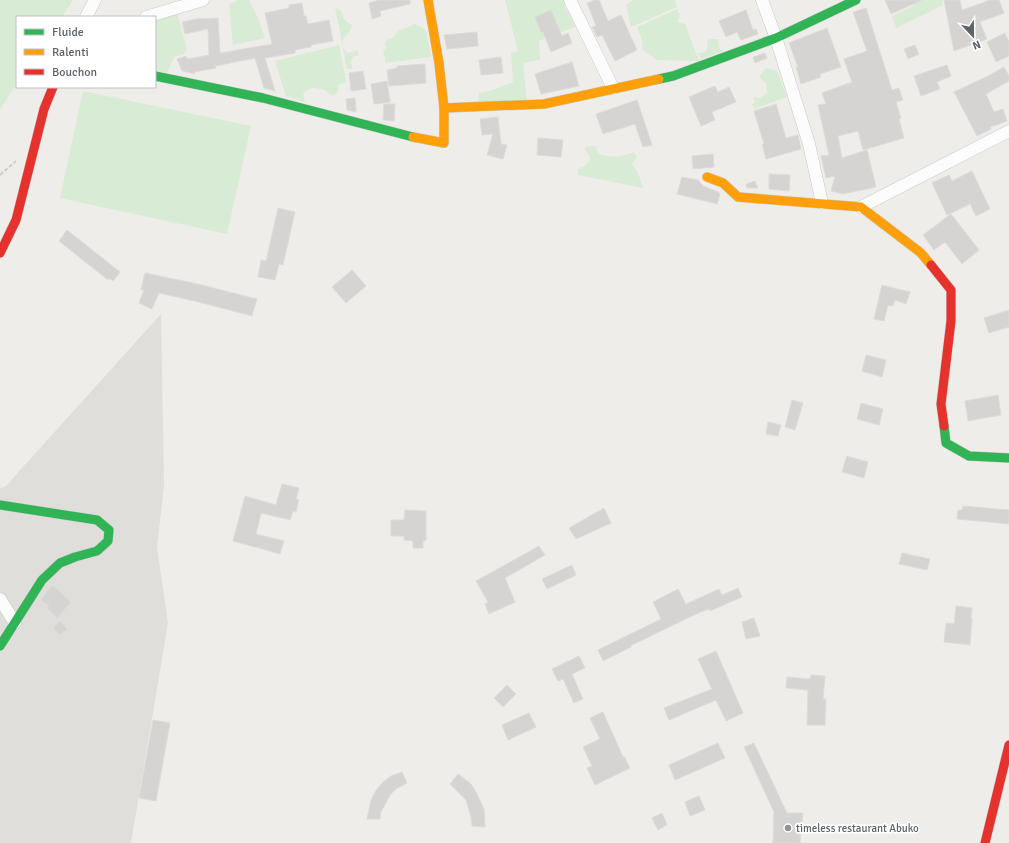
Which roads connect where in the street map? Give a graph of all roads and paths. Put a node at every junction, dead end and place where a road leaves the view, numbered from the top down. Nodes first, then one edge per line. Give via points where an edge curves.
1 (95, 0) edge
2 (203, 0) edge
3 (428, 0) edge
4 (570, 0) edge
5 (762, 0) edge
6 (856, 0) edge
7 (87, 16) edge
8 (149, 16) edge
9 (776, 38) junction
10 (156, 76) edge
11 (53, 88) edge
12 (613, 88) junction
13 (444, 108) junction
14 (1009, 131) edge
15 (706, 177) dead end
16 (822, 203) junction
17 (861, 207) junction
18 (0, 253) edge
19 (1009, 458) edge
20 (0, 505) edge
21 (0, 599) edge
22 (15, 623) junction
23 (0, 646) edge
24 (1009, 745) edge
25 (985, 843) edge

1 - 7 street
2 - 8 street
3 - 13 street
4 - 12 street
5 - 9 street
6 - 9 street
9 - 12 street via 673,76
9 - 16 street via 809,144
10 - 13 street via 263,98 406,136 444,143
11 - 18 street via 44,109 16,220
12 - 13 street via 544,104
14 - 17 street
15 - 16 street via 723,183 738,197
16 - 17 street
17 - 19 street via 921,253 951,290 951,321 941,404 946,443 969,456
20 - 22 street via 97,520 109,530 108,541 97,551 60,563 42,580
21 - 22 street
22 - 23 street
24 - 25 street

